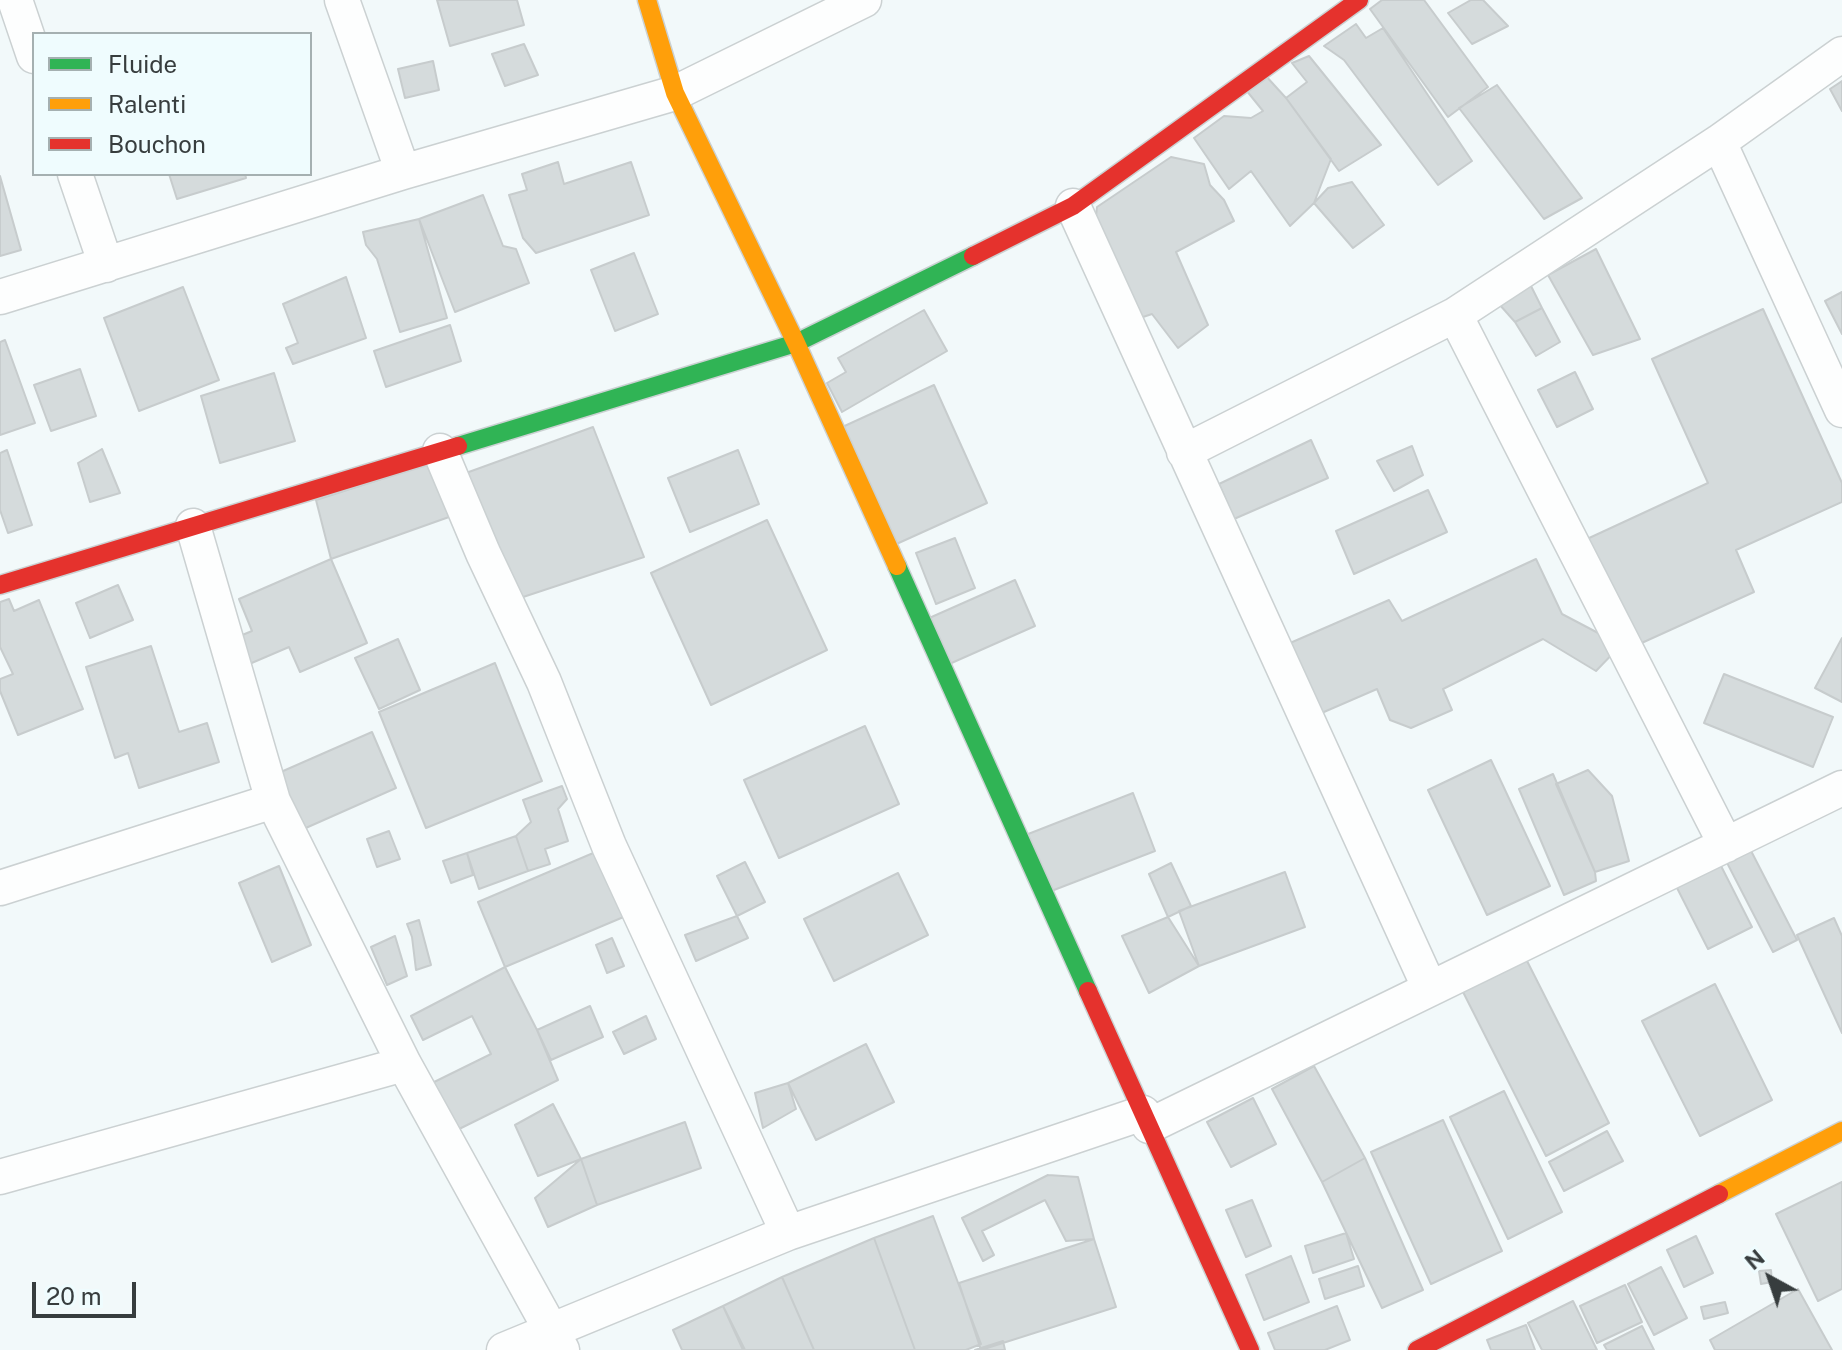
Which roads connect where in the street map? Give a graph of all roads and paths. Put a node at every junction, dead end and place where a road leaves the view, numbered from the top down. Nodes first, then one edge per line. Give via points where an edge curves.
1 (15, 0) edge
2 (342, 0) edge
3 (647, 0) edge
4 (864, 0) edge
5 (1359, 0) edge
6 (32, 50) edge
7 (1842, 54) edge
8 (675, 93) junction
9 (1719, 142) junction
10 (403, 172) junction
11 (76, 176) edge
12 (1073, 206) junction
13 (106, 265) junction
14 (0, 297) edge
15 (1455, 315) junction
16 (796, 343) junction
17 (1842, 410) edge
18 (440, 451) junction
19 (1184, 452) junction
20 (193, 526) junction
21 (0, 585) edge
22 (1842, 788) edge
23 (273, 801) junction
24 (1726, 845) junction
25 (0, 888) edge
26 (1430, 989) junction
27 (404, 1064) junction
28 (1146, 1120) junction
29 (1842, 1131) edge
30 (0, 1177) edge
31 (788, 1233) junction
32 (558, 1340) edge
33 (504, 1350) edge
34 (1250, 1350) edge
35 (1417, 1350) edge

1 - 6 street
2 - 10 street
3 - 8 street
4 - 8 street
5 - 12 street
7 - 9 street
8 - 10 street
8 - 16 street
9 - 15 street
9 - 17 street
10 - 13 street
11 - 13 street
12 - 16 street
12 - 19 street
13 - 14 street
15 - 19 street
15 - 24 street
16 - 18 street
16 - 28 street
18 - 20 street
18 - 31 street via 544,682 609,846
19 - 26 street
20 - 21 street
20 - 23 street
22 - 24 street
23 - 25 street
23 - 27 street
24 - 26 street
26 - 28 street
27 - 30 street
27 - 32 street
28 - 31 street
28 - 34 street
29 - 35 street
31 - 32 street
32 - 33 street

